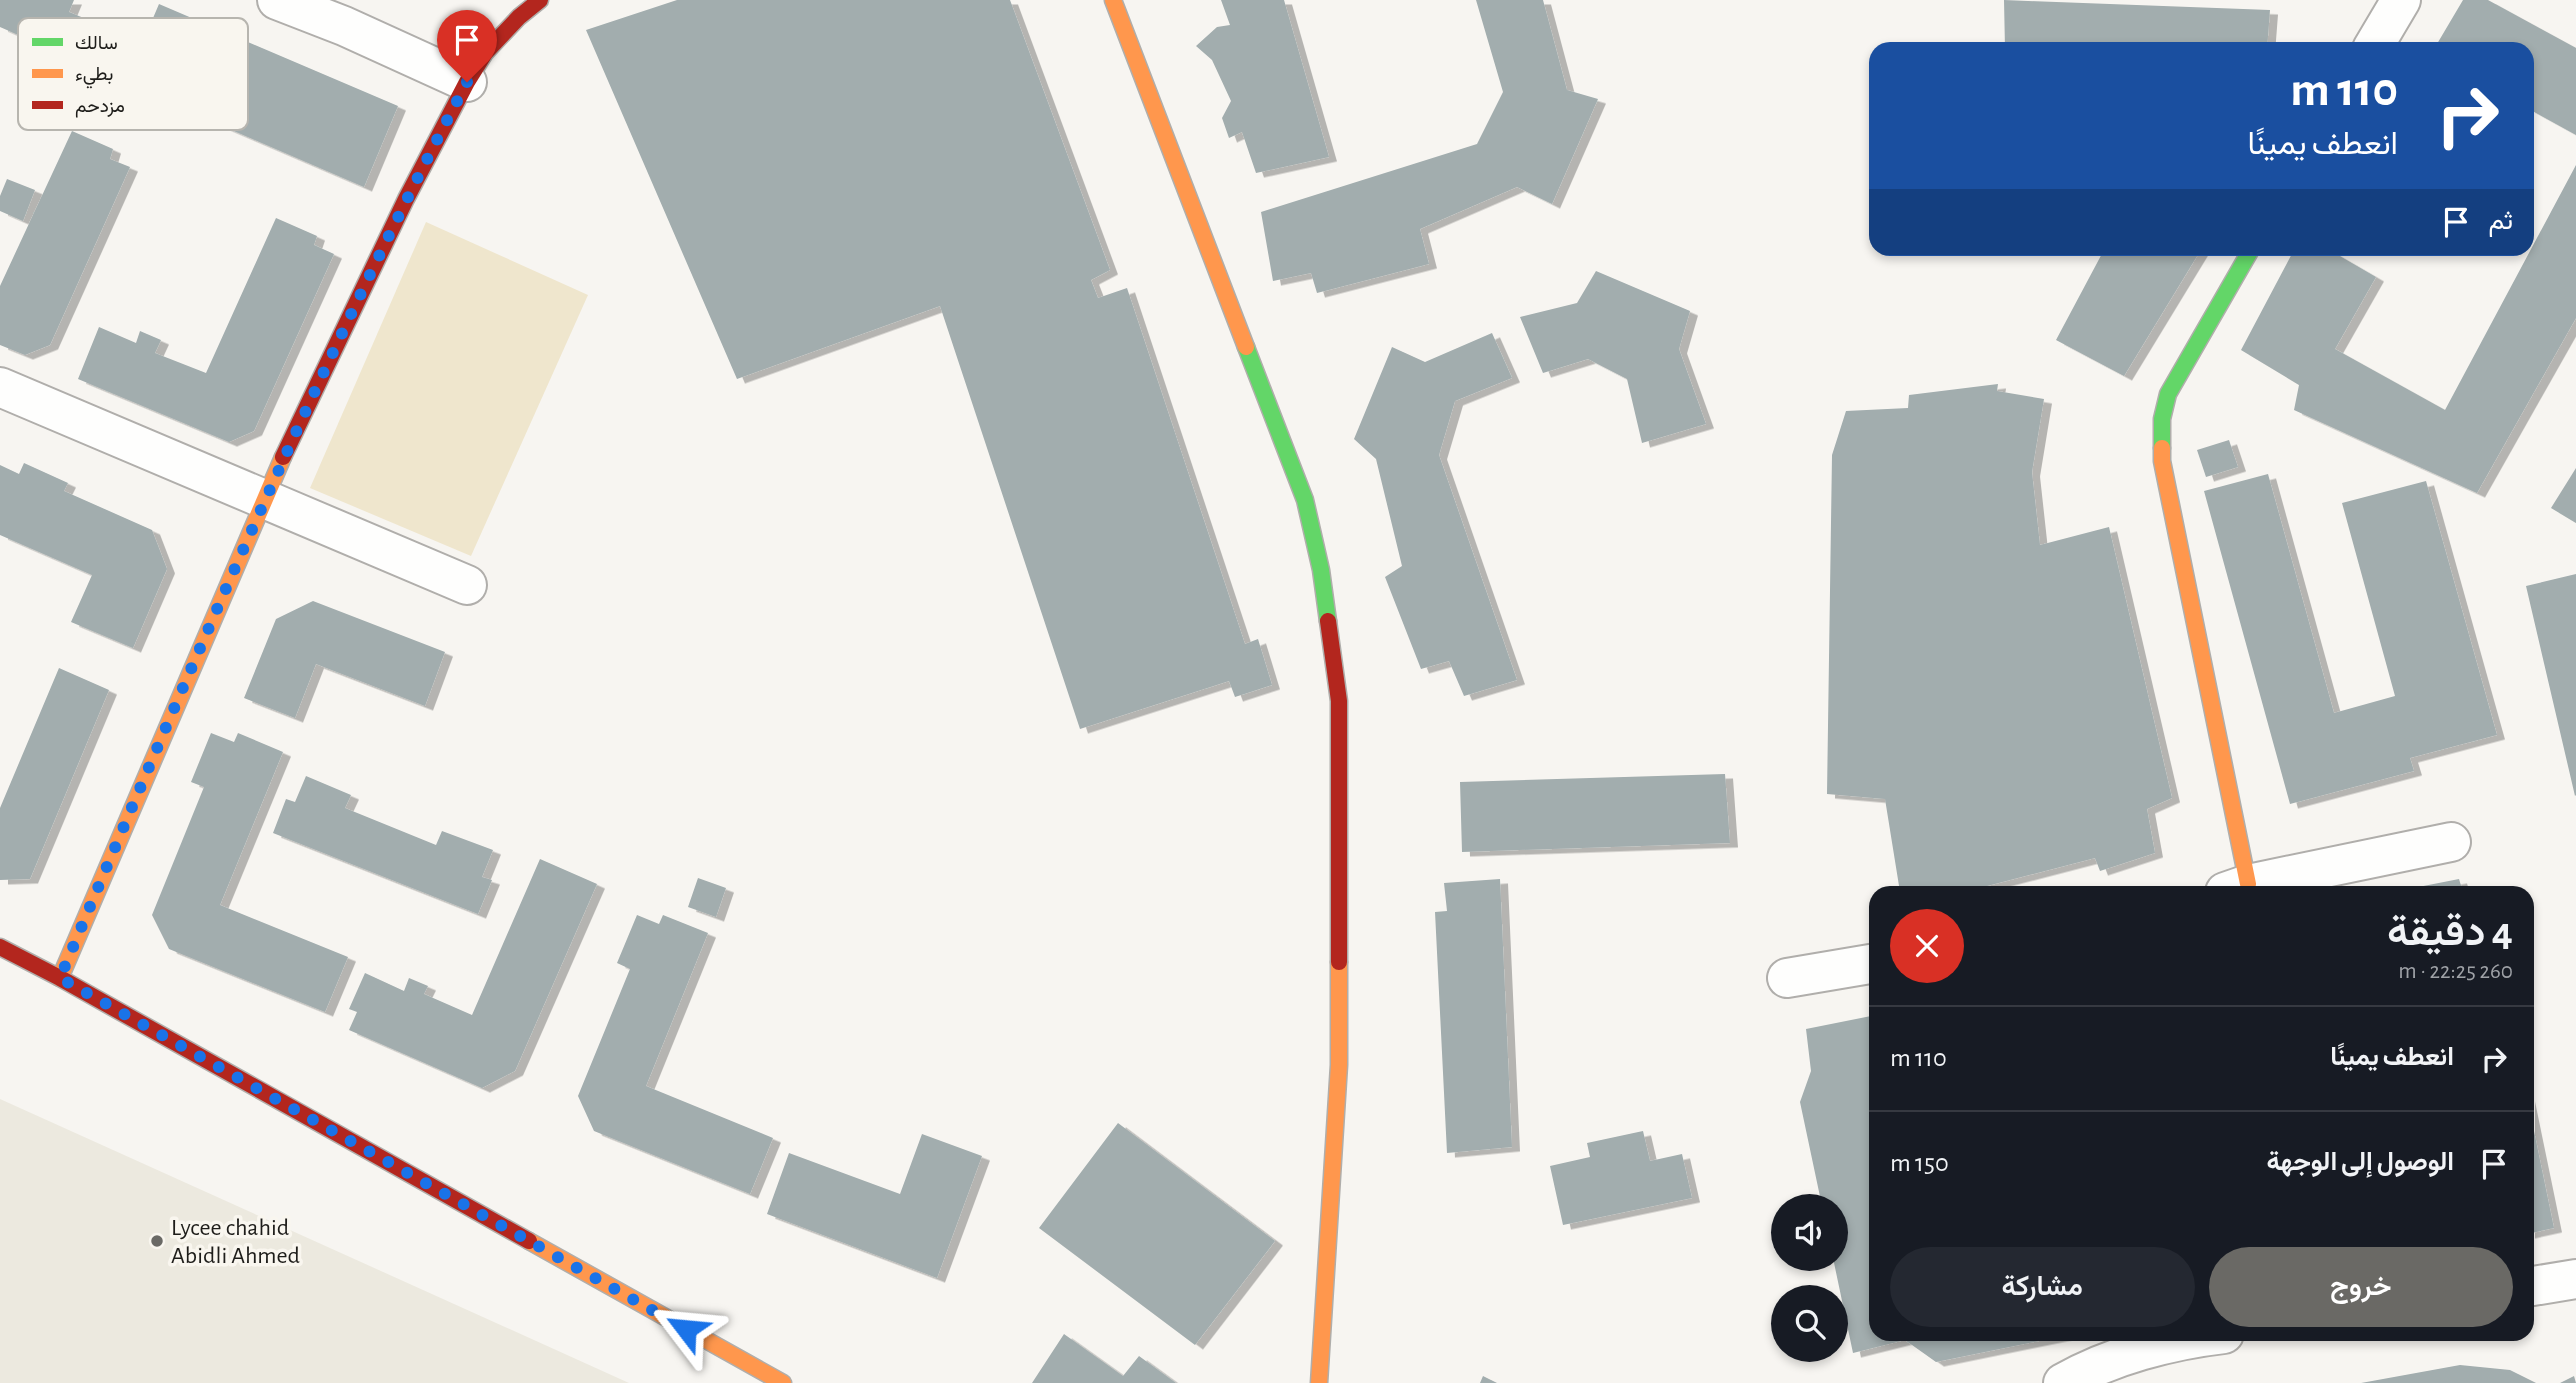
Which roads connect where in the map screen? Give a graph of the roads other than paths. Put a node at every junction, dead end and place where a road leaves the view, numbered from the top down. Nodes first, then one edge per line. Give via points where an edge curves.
1 (277, 0) edge
2 (540, 0) edge
3 (1113, 0) edge
4 (2401, 0) edge
5 (2376, 42) edge
6 (467, 82) junction
7 (2247, 256) edge
8 (0, 387) edge
9 (264, 497) junction
10 (467, 585) dead end
11 (2451, 842) dead end
12 (2237, 886) edge
13 (2246, 886) edge
14 (0, 947) edge
15 (1869, 964) edge
16 (60, 978) junction
17 (1787, 978) dead end
18 (2576, 1279) edge
19 (2534, 1286) edge
20 (2185, 1341) edge
21 (783, 1383) edge
22 (1319, 1383) edge
23 (2063, 1383) edge

1 - 6 street
2 - 6 street via 498,38
3 - 22 street via 1305,500 1321,570 1339,701 1340,914 1339,1065
4 - 5 street
6 - 9 street
7 - 12 street via 2168,394 2160,435
8 - 9 street
9 - 10 street
9 - 16 street
11 - 13 street
14 - 16 street
15 - 17 street
16 - 21 street
18 - 19 street
20 - 23 street via 2134,1354

